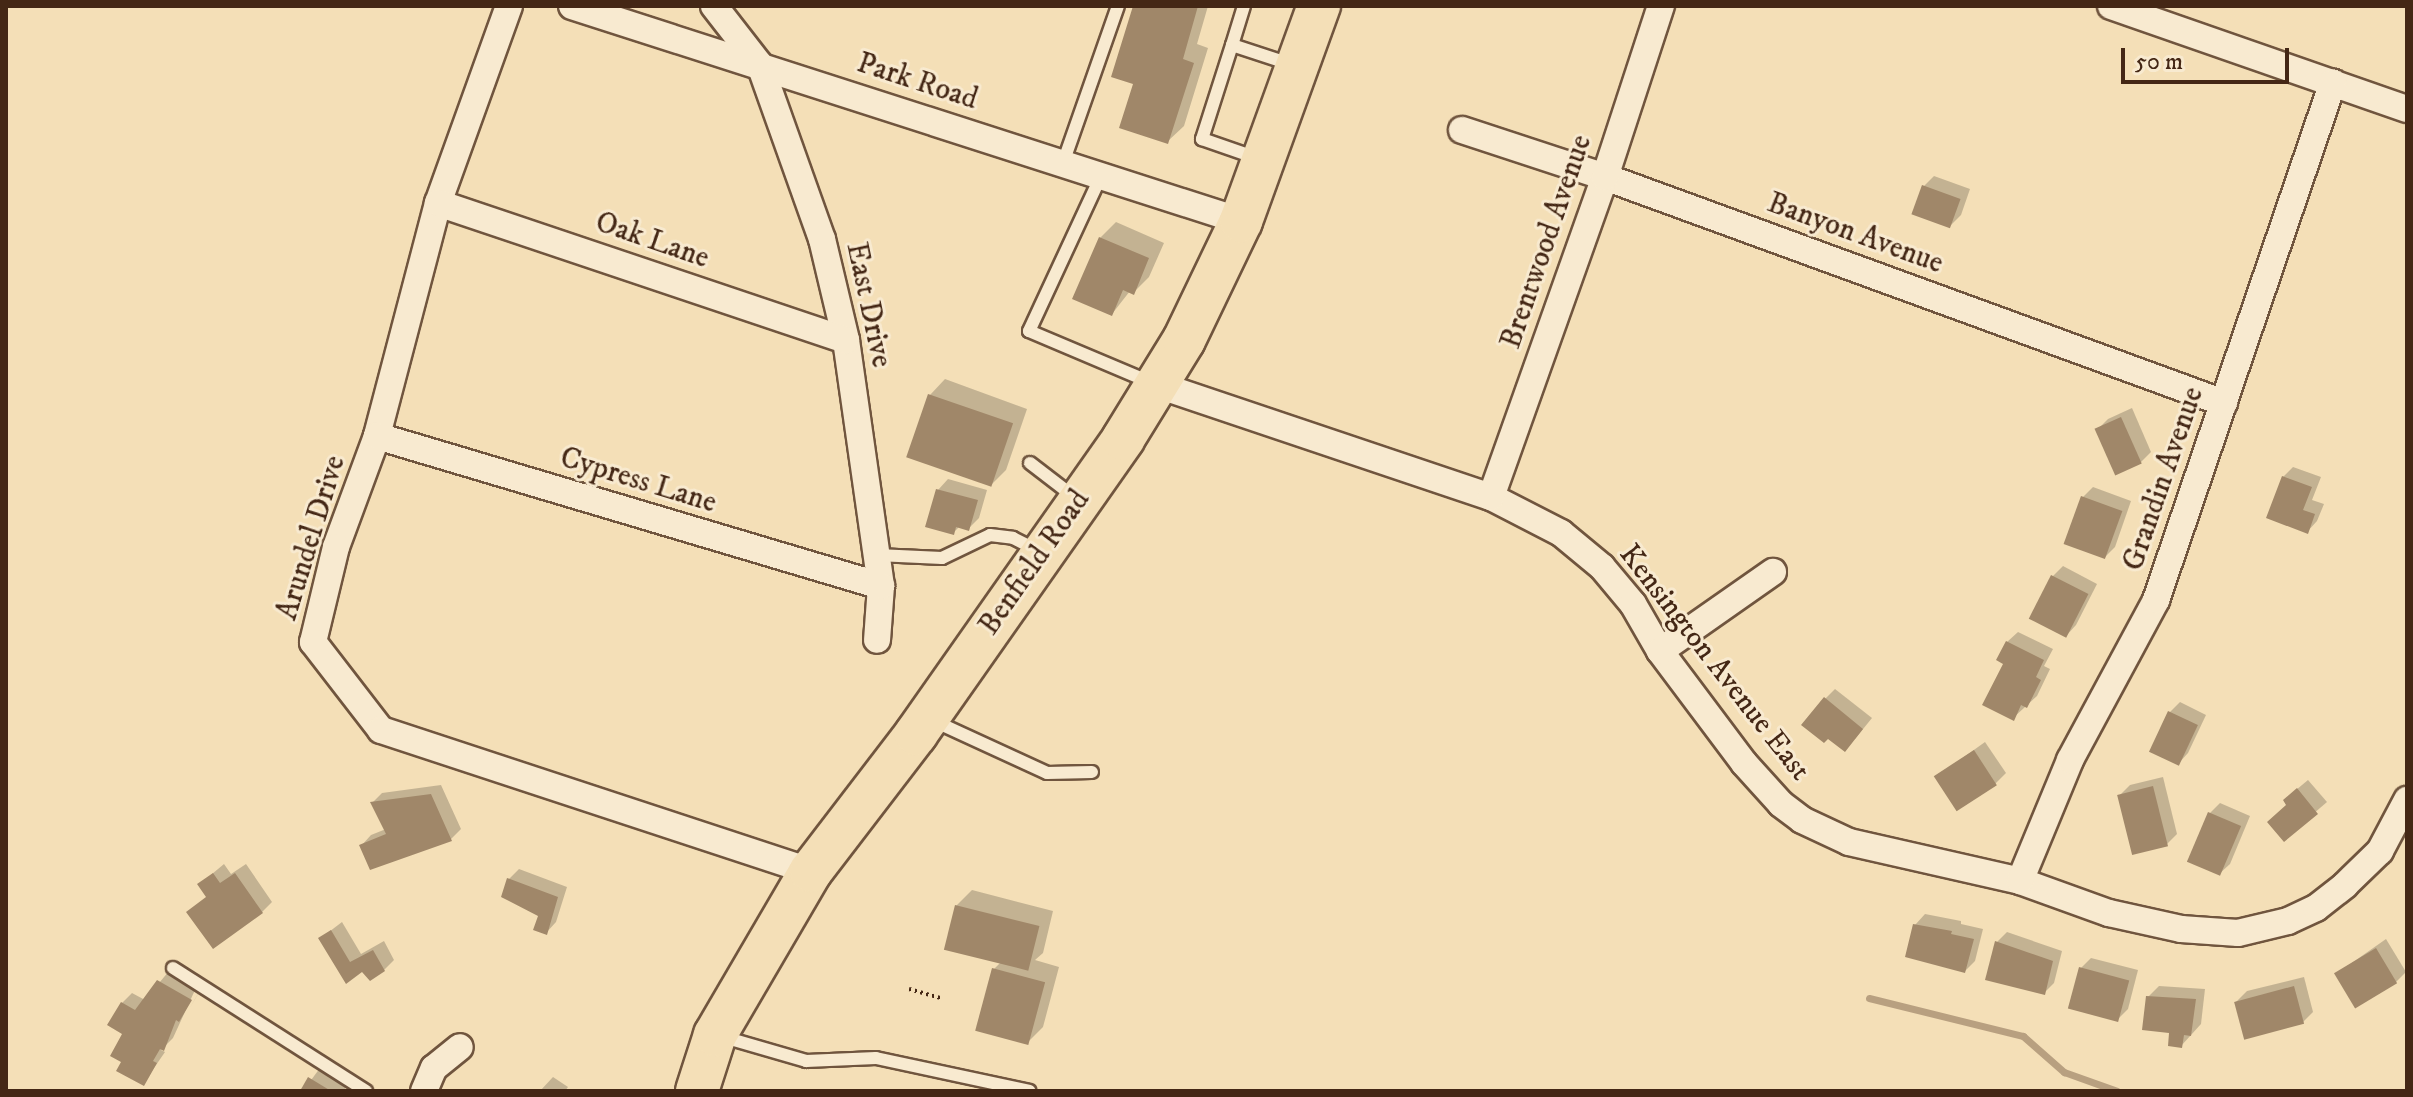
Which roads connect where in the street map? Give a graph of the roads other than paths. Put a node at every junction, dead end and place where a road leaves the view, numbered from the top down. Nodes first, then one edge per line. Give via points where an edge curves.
1 (509, 6) edge
2 (572, 6) edge
3 (714, 6) edge
4 (1118, 6) edge
5 (1244, 6) edge
6 (1319, 6) edge
7 (1661, 6) edge
8 (2111, 6) edge
9 (1232, 45) junction
10 (760, 65) junction
11 (1297, 66) junction
12 (2333, 82) junction
13 (2407, 109) edge
14 (1462, 130) dead end
15 (1263, 160) junction
16 (1063, 163) junction
17 (1101, 176) junction
18 (1605, 177) junction
19 (438, 203) junction
20 (1241, 221) junction
21 (846, 340) junction
22 (1158, 385) junction
23 (2224, 403) junction
24 (377, 436) junction
25 (1030, 463) dead end
26 (1491, 497) junction
27 (1079, 500) junction
28 (1041, 553) junction
29 (877, 555) junction
30 (1773, 572) dead end
31 (881, 586) junction
32 (877, 640) dead end
33 (1660, 651) junction
34 (927, 718) junction
35 (1092, 772) dead end
36 (2407, 800) edge
37 (811, 871) junction
38 (2020, 881) junction
39 (173, 968) dead end
40 (715, 1035) junction
41 (460, 1047) dead end
42 (366, 1091) edge
43 (424, 1091) edge
44 (697, 1091) edge
45 (1030, 1091) edge

1 - 19 street, Arundel Drive
2 - 10 street, Park Road
3 - 10 street, East Drive
4 - 16 lane
5 - 9 lane
6 - 11 main road, Benfield Road
7 - 18 street, Brentwood Avenue
8 - 12 street
9 - 11 lane
9 - 15 lane via 1202,139
10 - 16 street, Park Road
10 - 21 street, East Drive via 822,239
11 - 15 main road, Benfield Road
12 - 13 street
12 - 23 street, Grandin Avenue
14 - 18 street, Banyon Avenue
15 - 20 main road, Benfield Road
16 - 17 street, Park Road
17 - 20 street, Park Road
17 - 22 lane via 1029,331
18 - 23 street, Banyon Avenue
18 - 26 street, Brentwood Avenue
19 - 21 street, Oak Lane
19 - 24 street, Arundel Drive
20 - 22 main road, Benfield Road
21 - 29 street, East Drive
22 - 26 street, Kensington Avenue East
22 - 27 main road, Benfield Road
23 - 38 street, Grandin Avenue via 2156,600 2070,760
24 - 31 street, Cypress Lane
24 - 37 street, Arundel Drive via 336,547 313,642 381,730
25 - 27 lane
26 - 33 street, Kensington Avenue East via 1561,533 1602,567 1633,604
27 - 28 main road, Benfield Road
28 - 29 lane via 1013,538 990,535 942,558
28 - 34 main road, Benfield Road
29 - 31 street, East Drive
30 - 33 street
31 - 32 street, East Drive
33 - 38 street, Kensington Avenue East via 1744,763 1802,820 1849,842
34 - 35 lane via 1047,773
34 - 37 main road, Benfield Road
36 - 38 street, Kensington Avenue East via 2392,834 2361,870 2316,908 2280,925 2238,933 2181,929 2109,913
37 - 40 main road, Benfield Road
39 - 42 lane
40 - 44 main road, Benfield Road
40 - 45 lane via 806,1061 876,1058
41 - 43 street via 434,1068

